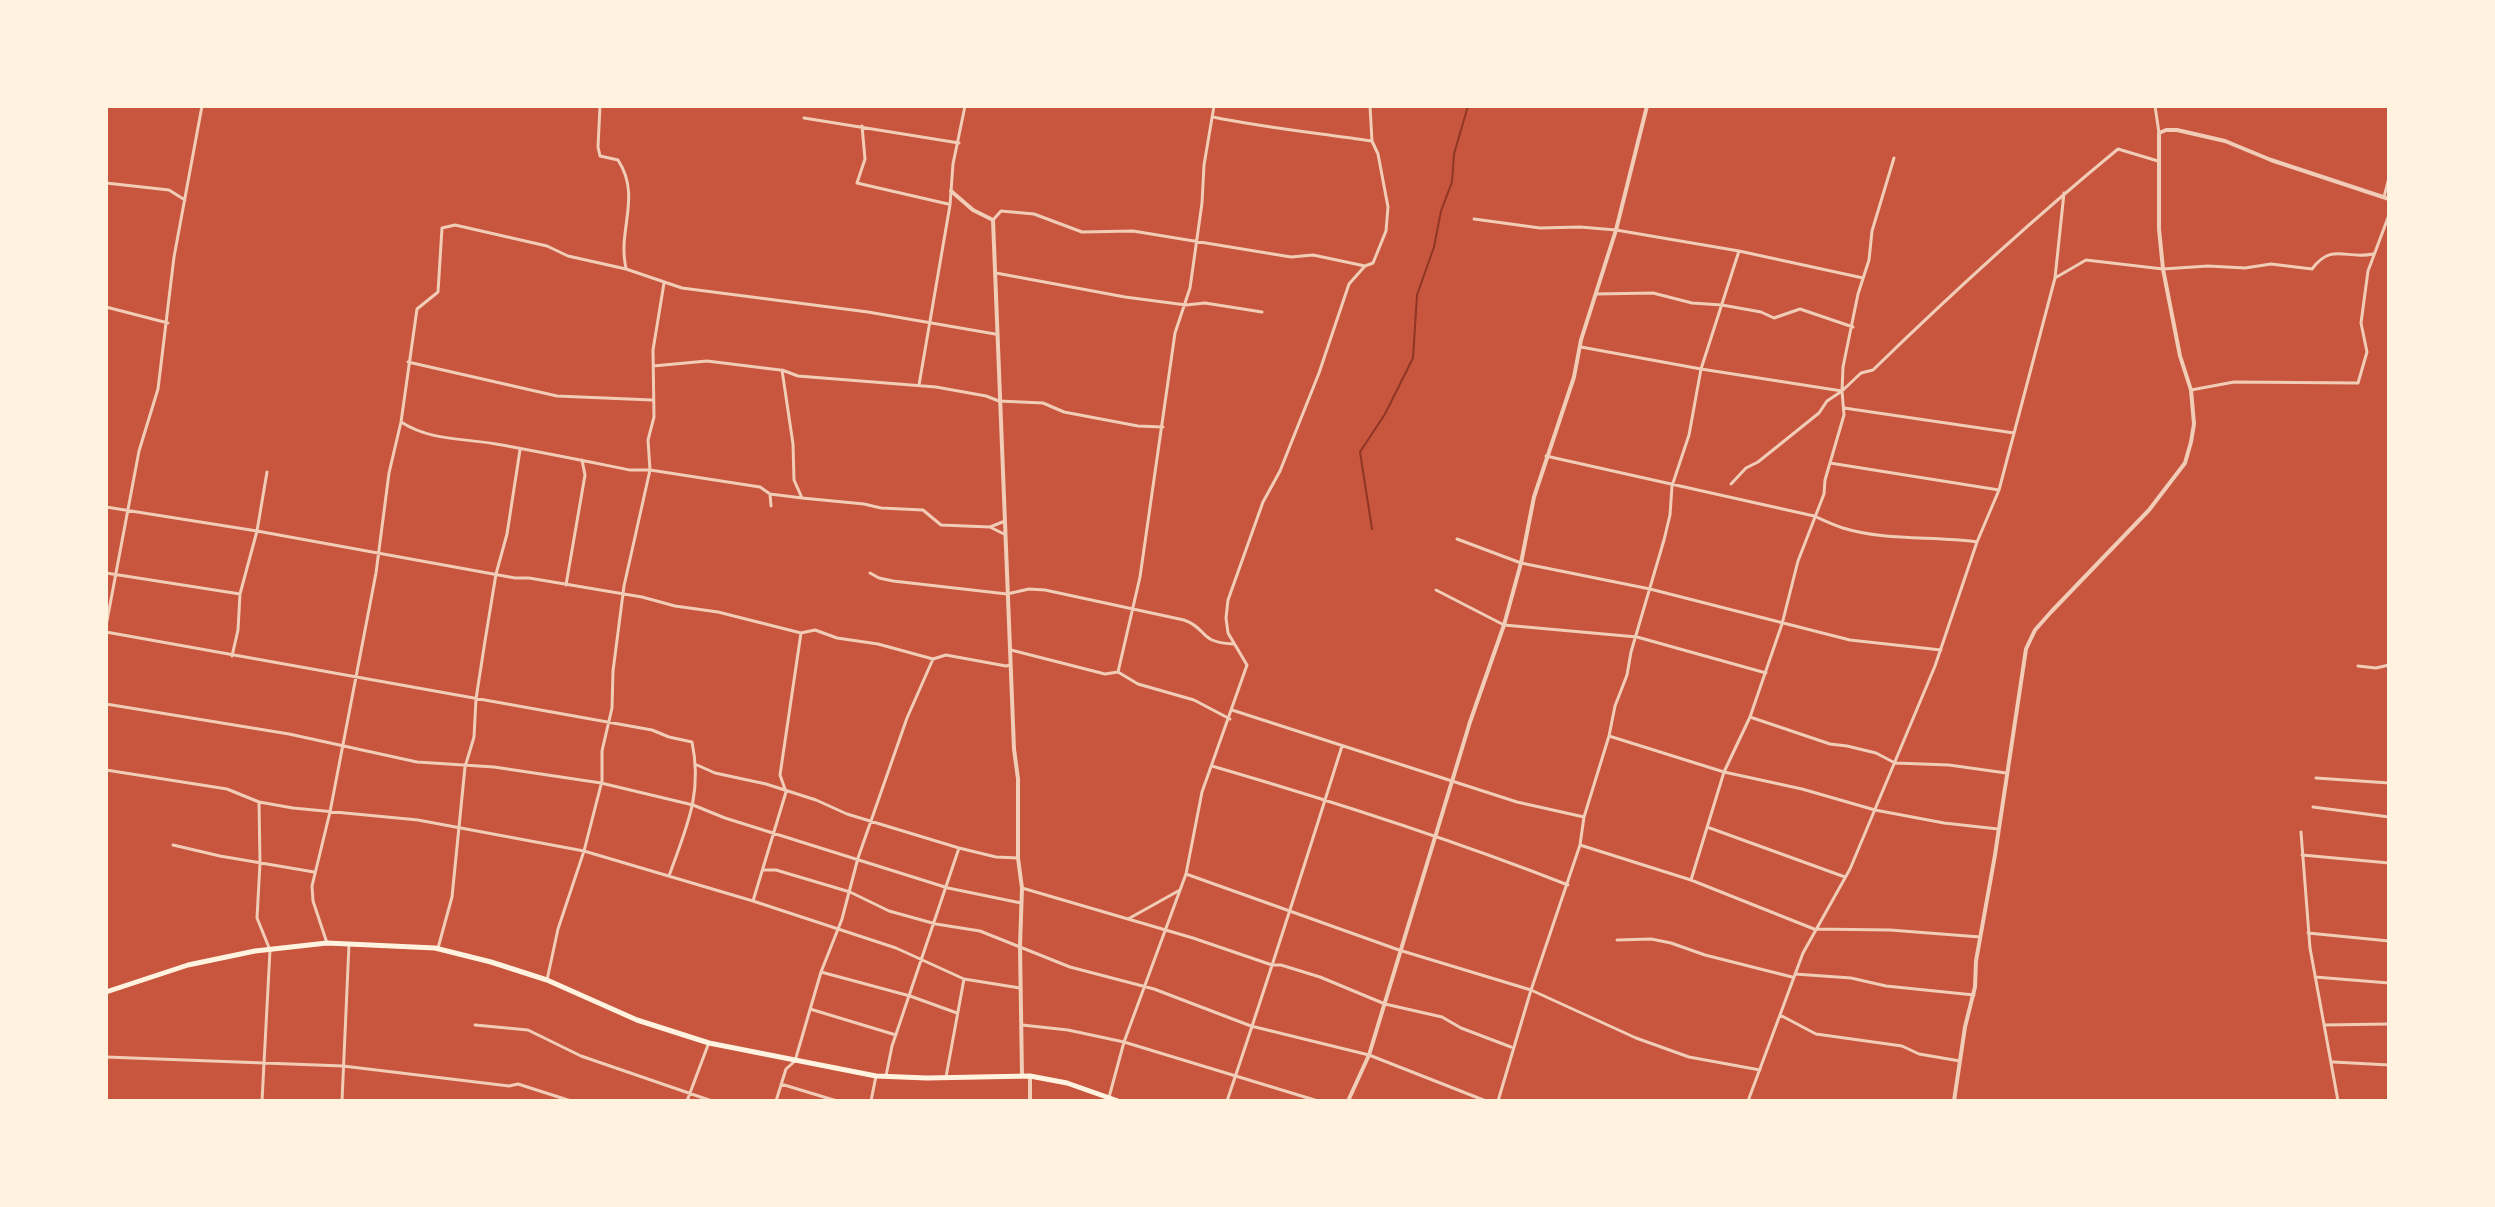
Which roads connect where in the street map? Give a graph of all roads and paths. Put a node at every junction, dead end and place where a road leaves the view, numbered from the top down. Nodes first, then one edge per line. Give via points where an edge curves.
1 (202, 106) edge
2 (600, 106) edge
3 (965, 106) edge
4 (1214, 106) edge
5 (1370, 106) edge
6 (1647, 106) edge
7 (2155, 106) edge
8 (1213, 117) junction
9 (804, 118) dead end
10 (862, 126) junction
11 (2159, 133) junction
12 (1372, 141) junction
13 (959, 143) junction
14 (1894, 158) dead end
15 (2158, 161) junction
16 (2389, 178) edge
17 (106, 183) edge
18 (951, 191) junction
19 (2064, 193) junction
20 (2386, 198) edge
21 (185, 200) junction
22 (950, 205) junction
23 (2389, 215) edge
24 (1474, 219) dead end
25 (993, 220) junction
26 (1616, 230) junction
27 (1195, 241) junction
28 (1739, 251) junction
29 (2374, 254) junction
30 (1365, 266) junction
31 (626, 269) junction
32 (2163, 269) junction
33 (996, 273) junction
34 (1863, 278) junction
35 (2055, 278) junction
36 (664, 283) junction
37 (1596, 294) junction
38 (1186, 305) junction
39 (1722, 305) junction
40 (106, 307) edge
41 (1262, 312) dead end
42 (168, 323) junction
43 (929, 323) junction
44 (1853, 327) junction
45 (995, 334) junction
46 (1580, 347) junction
47 (408, 362) junction
48 (653, 366) junction
49 (1701, 369) junction
50 (782, 370) junction
51 (919, 385) junction
52 (2191, 390) junction
53 (1842, 391) junction
54 (654, 400) junction
55 (999, 401) junction
56 (1843, 408) junction
57 (401, 422) junction
58 (1163, 427) junction
59 (2014, 433) junction
60 (520, 450) junction
61 (1546, 456) junction
62 (582, 460) junction
63 (1830, 463) junction
64 (650, 470) junction
65 (267, 472) dead end
66 (1731, 484) dead end
67 (1672, 486) junction
68 (1999, 490) junction
69 (770, 494) junction
70 (779, 497) junction
71 (802, 498) junction
72 (106, 507) edge
73 (128, 511) junction
74 (1814, 516) junction
75 (1005, 521) junction
76 (990, 527) junction
77 (257, 531) junction
78 (1005, 535) junction
79 (1457, 539) dead end
80 (1977, 542) junction
81 (379, 554) junction
82 (1521, 563) junction
83 (106, 573) edge
84 (870, 573) dead end
85 (115, 574) junction
86 (496, 574) junction
87 (566, 585) junction
88 (1650, 589) junction
89 (1436, 590) dead end
90 (240, 594) junction
91 (623, 594) junction
92 (1007, 594) junction
93 (1134, 610) junction
94 (1782, 624) junction
95 (1504, 625) junction
96 (106, 626) edge
97 (106, 632) edge
98 (801, 633) junction
99 (1637, 637) junction
100 (1233, 644) junction
101 (1010, 650) junction
102 (1941, 650) junction
103 (232, 656) junction
104 (933, 659) junction
105 (1010, 665) junction
106 (2389, 665) edge
107 (2358, 666) dead end
108 (1118, 672) junction
109 (1766, 673) junction
110 (356, 677) junction
111 (476, 699) junction
112 (106, 704) edge
113 (1232, 710) junction
114 (1750, 717) junction
115 (1230, 719) junction
116 (608, 722) junction
117 (1609, 736) junction
118 (341, 746) junction
119 (1342, 746) junction
120 (1895, 763) junction
121 (466, 765) junction
122 (697, 765) junction
123 (1212, 766) junction
124 (106, 770) edge
125 (1724, 772) junction
126 (2009, 773) junction
127 (2316, 778) dead end
128 (1451, 780) junction
129 (601, 783) junction
130 (2389, 783) edge
131 (786, 792) junction
132 (1325, 799) junction
133 (259, 802) junction
134 (693, 805) junction
135 (2313, 807) dead end
136 (1875, 810) junction
137 (330, 812) junction
138 (1584, 817) junction
139 (2389, 817) edge
140 (871, 822) junction
141 (458, 827) junction
142 (1707, 827) junction
143 (1998, 829) junction
144 (2301, 832) dead end
145 (773, 833) junction
146 (1434, 837) junction
147 (173, 845) dead end
148 (1580, 845) junction
149 (959, 848) junction
150 (584, 851) junction
151 (2302, 855) junction
152 (858, 858) junction
153 (1018, 858) junction
154 (260, 863) junction
155 (2389, 863) edge
156 (764, 870) junction
157 (315, 873) junction
158 (1186, 874) junction
159 (669, 876) junction
160 (1845, 877) junction
161 (1691, 880) junction
162 (1568, 885) junction
163 (946, 887) junction
164 (1022, 888) junction
165 (1180, 890) junction
166 (850, 892) junction
167 (753, 901) junction
168 (1022, 904) junction
169 (1288, 909) junction
170 (1128, 919) junction
171 (936, 924) junction
172 (1814, 929) junction
173 (1165, 930) junction
174 (836, 931) junction
175 (2308, 933) junction
176 (1980, 937) junction
177 (1617, 940) dead end
178 (2389, 941) edge
179 (327, 943) junction
180 (349, 944) junction
181 (1020, 946) junction
182 (438, 948) junction
183 (270, 950) junction
184 (1399, 950) junction
185 (923, 960) junction
186 (1272, 965) junction
187 (821, 972) junction
188 (1794, 976) junction
189 (2315, 977) junction
190 (964, 979) junction
191 (547, 980) junction
192 (2389, 983) edge
193 (1145, 988) junction
194 (1020, 989) junction
195 (1531, 990) junction
196 (106, 992) edge
197 (1974, 995) junction
198 (910, 996) junction
199 (1385, 1004) junction
200 (810, 1009) junction
201 (957, 1013) junction
202 (1780, 1015) junction
203 (2389, 1024) edge
204 (475, 1025) dead end
205 (1022, 1025) junction
206 (2324, 1025) junction
207 (1251, 1026) junction
208 (896, 1035) junction
209 (1124, 1042) junction
210 (709, 1043) junction
211 (1513, 1048) junction
212 (1369, 1055) junction
213 (106, 1057) edge
214 (795, 1061) junction
215 (1961, 1061) junction
216 (266, 1062) junction
217 (2331, 1062) junction
218 (2389, 1065) edge
219 (343, 1066) junction
220 (1760, 1070) junction
221 (876, 1076) junction
222 (1022, 1076) junction
223 (1030, 1076) junction
224 (886, 1077) junction
225 (946, 1077) junction
226 (1235, 1077) junction
227 (781, 1084) junction
228 (689, 1094) junction
229 (1108, 1100) edge
230 (262, 1101) edge
231 (342, 1101) edge
232 (571, 1101) edge
233 (687, 1101) edge
234 (712, 1101) edge
235 (776, 1101) edge
236 (837, 1101) edge
237 (871, 1101) edge
238 (1030, 1101) edge
239 (1118, 1101) edge
240 (1227, 1101) edge
241 (1318, 1101) edge
242 (1348, 1101) edge
243 (1486, 1101) edge
244 (1498, 1101) edge
245 (1748, 1101) edge
246 (1954, 1101) edge
247 (2338, 1101) edge

1 - 21 street
2 - 31 street via 600,156 618,160 631,204 623,255
3 - 13 street
4 - 8 street
5 - 12 street
6 - 26 street
7 - 11 street
8 - 12 street
8 - 27 street
9 - 10 street
10 - 13 street
10 - 22 street via 865,159 857,183
11 - 15 street
11 - 20 street via 2177,130 2225,141
12 - 30 street via 1388,207 1386,231 1373,263
13 - 18 street
14 - 34 street
15 - 19 street via 2118,149
15 - 32 street
16 - 20 street
17 - 21 street via 169,190
18 - 22 street
18 - 25 street
19 - 35 street
19 - 53 street via 1873,370 1853,378
21 - 42 street
22 - 43 street
23 - 29 street
24 - 26 street
25 - 27 street via 1001,211 1034,214 1082,232 1133,231
25 - 33 street
26 - 28 street
26 - 37 street
27 - 30 street
27 - 38 street
28 - 34 street
28 - 39 street
29 - 32 street via 2337,251 2321,257 2312,269 2271,264
29 - 52 street via 2361,323 2367,352 2358,383 2234,382
30 - 100 street via 1349,284 1228,600 1226,618
31 - 36 street
31 - 47 street via 455,225 442,228 438,292 417,309
32 - 35 street via 2086,260
32 - 52 street
33 - 38 street
33 - 45 street
34 - 44 street
35 - 59 street
36 - 43 street
36 - 48 street
37 - 39 street via 1653,293
37 - 46 street
38 - 41 street
38 - 58 street via 1173,347
39 - 44 street via 1774,318 1800,309
39 - 49 street
40 - 42 street
42 - 73 street
43 - 45 street
43 - 51 street
44 - 53 street
45 - 55 street
46 - 49 street
46 - 61 street
47 - 54 street via 557,396
47 - 57 street
48 - 50 street via 707,361
48 - 54 street
49 - 53 street
49 - 67 street via 1689,435
50 - 51 street via 798,376
50 - 71 street via 794,480
51 - 55 street
52 - 126 street via 2194,424 2185,463 2149,510 2035,630 2022,666
53 - 56 street
53 - 66 street
54 - 64 street
55 - 58 street via 1043,403 1064,412
55 - 75 street
56 - 59 street
56 - 63 street
57 - 60 street via 436,437
57 - 81 street
58 - 93 street
59 - 68 street
60 - 62 street
60 - 86 street
61 - 67 street
61 - 82 street
62 - 64 street
62 - 87 street via 585,475
63 - 68 street
63 - 74 street
64 - 69 street via 760,487
64 - 91 street
65 - 77 street
67 - 74 street
67 - 88 street via 1670,515
68 - 80 street
69 - 70 street
69 - 70 street via 772,504
70 - 71 street
71 - 76 street via 923,510 941,525
72 - 73 street
73 - 77 street
73 - 85 street
74 - 80 street via 1845,529
74 - 94 street
75 - 76 street
75 - 78 street
76 - 78 street
77 - 81 street
77 - 90 street
78 - 92 street
79 - 82 street
80 - 102 street
81 - 86 street
81 - 110 street
82 - 88 street
82 - 95 street
83 - 85 street
84 - 92 street via 893,581
85 - 90 street
85 - 96 street
86 - 87 street
86 - 111 street
87 - 91 street
88 - 94 street
88 - 99 street
89 - 95 street
90 - 103 street
91 - 98 street
91 - 116 street
92 - 93 street via 1045,590
92 - 101 street
93 - 100 street via 1184,620 1195,624 1206,639
93 - 108 street
94 - 102 street via 1850,640
94 - 109 street
95 - 99 street
95 - 128 street
97 - 103 street
98 - 104 street via 815,630
98 - 131 street via 780,775
99 - 109 street
99 - 117 street
100 - 113 street via 1247,665
101 - 105 street
101 - 108 street via 1105,674
102 - 120 street
103 - 110 street
104 - 105 street via 946,655
104 - 140 street
105 - 153 street
106 - 107 street
108 - 115 street
109 - 114 street
110 - 111 street
110 - 118 street
111 - 116 street
111 - 121 street
112 - 118 street
113 - 115 street
113 - 119 street
114 - 120 street
114 - 125 street
115 - 123 street
116 - 122 street via 692,742
116 - 129 street
117 - 125 street
117 - 138 street
118 - 121 street via 417,762
118 - 137 street
119 - 128 street
119 - 132 street
120 - 126 street
120 - 136 street
121 - 129 street
121 - 141 street
122 - 131 street
122 - 134 street
123 - 132 street
123 - 158 street
124 - 133 street via 227,789
125 - 136 street
125 - 142 street
126 - 143 street
127 - 130 street
128 - 138 street
128 - 146 street
129 - 134 street
129 - 150 street
131 - 140 street
131 - 145 street
132 - 146 street
132 - 169 street
133 - 137 street
133 - 154 street
134 - 145 street
134 - 159 street
135 - 139 street
136 - 143 street
136 - 160 street
137 - 141 street
137 - 157 street
138 - 148 street
140 - 149 street
140 - 152 street
141 - 150 street
141 - 182 street via 452,897
142 - 160 street
142 - 161 street
143 - 176 street
144 - 151 street
145 - 152 street
145 - 156 street
146 - 162 street
146 - 184 street
147 - 154 street
148 - 161 street
148 - 162 street
149 - 153 street
149 - 163 street
150 - 159 street
150 - 191 street
151 - 155 street
151 - 175 street
152 - 163 street
152 - 166 street
153 - 164 street
154 - 157 street
154 - 183 street via 257,918
156 - 166 street
156 - 167 street
157 - 179 street via 313,901
158 - 165 street
158 - 169 street
159 - 167 street
160 - 172 street
161 - 172 street
162 - 195 street
163 - 168 street
163 - 171 street
164 - 168 street
164 - 170 street
165 - 170 street
165 - 173 street
166 - 171 street via 889,911
166 - 174 street
167 - 174 street
168 - 181 street
169 - 184 street
169 - 186 street
170 - 173 street
171 - 181 street via 980,931
171 - 185 street
172 - 176 street
172 - 188 street
173 - 186 street
173 - 193 street
174 - 185 street
174 - 187 street
175 - 178 street
175 - 189 street
176 - 197 street
177 - 188 street via 1671,943
179 - 180 main road
179 - 183 main road
180 - 182 main road
180 - 219 street
181 - 193 street
181 - 194 street
182 - 191 main road
183 - 196 main road via 188,965
183 - 216 street
184 - 195 street
184 - 199 street
185 - 190 street
185 - 198 street
186 - 199 street via 1320,977
186 - 207 street
187 - 198 street
187 - 200 street
188 - 197 street
188 - 202 street
189 - 192 street
189 - 206 street
190 - 194 street
190 - 201 street
191 - 210 main road via 629,1017
193 - 207 street
193 - 209 street
194 - 205 street
195 - 211 street
195 - 220 street via 1689,1057
197 - 215 street
198 - 201 street
198 - 208 street
199 - 211 street via 1442,1017
199 - 212 street
200 - 208 street
200 - 214 street
201 - 225 street
202 - 215 street via 1816,1034
202 - 220 street
203 - 206 street
204 - 228 street via 528,1030 581,1056
205 - 209 street
205 - 222 street
206 - 217 street
207 - 212 street
207 - 226 street
208 - 224 street
209 - 226 street
209 - 229 street
210 - 214 main road
210 - 228 street
211 - 244 street
212 - 242 street
212 - 243 street
213 - 216 street
214 - 221 main road
214 - 227 street
215 - 246 street
216 - 219 street
216 - 230 street
217 - 218 street
217 - 247 street
219 - 231 street
219 - 232 street via 518,1084
220 - 245 street
221 - 224 main road
221 - 237 street
222 - 223 main road
222 - 225 main road
223 - 229 main road via 1067,1083
223 - 238 street
224 - 225 main road
226 - 240 street
226 - 241 street
227 - 235 street
227 - 236 street
228 - 233 street
228 - 234 street
229 - 239 main road

